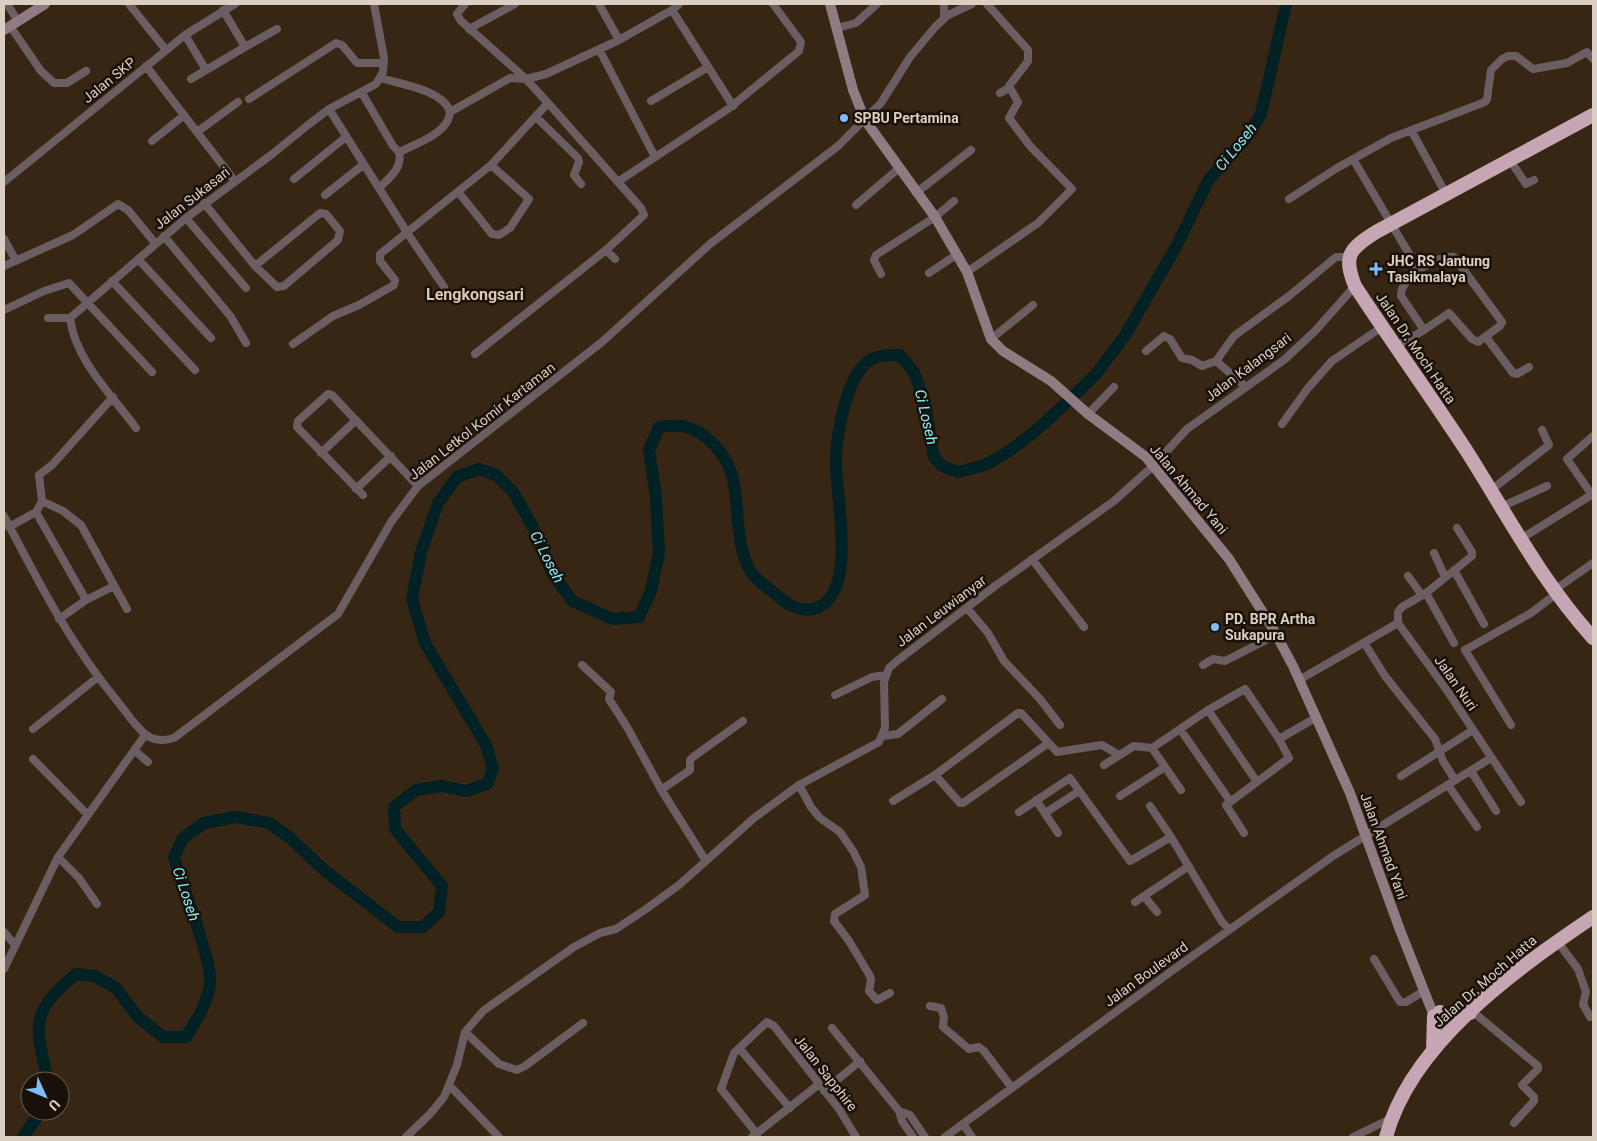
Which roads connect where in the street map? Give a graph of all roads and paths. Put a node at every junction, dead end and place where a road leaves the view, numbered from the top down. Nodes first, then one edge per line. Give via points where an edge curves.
1 (7, 4) edge
2 (45, 4) edge
3 (129, 4) edge
4 (235, 4) edge
5 (374, 4) edge
6 (465, 4) edge
7 (515, 4) edge
8 (599, 4) edge
9 (679, 4) edge
10 (773, 4) edge
11 (830, 4) edge
12 (877, 4) edge
13 (944, 4) edge
14 (972, 4) edge
15 (988, 4) edge
16 (223, 10) junction
17 (672, 10) junction
18 (944, 17) junction
19 (10, 26) edge
20 (277, 28) dead end
21 (837, 28) junction
22 (469, 29) junction
23 (185, 35) junction
24 (619, 40) junction
25 (245, 47) junction
26 (600, 49) junction
27 (166, 50) junction
28 (1593, 59) edge
29 (384, 63) junction
30 (146, 66) junction
31 (708, 67) junction
32 (206, 70) junction
33 (86, 71) dead end
34 (380, 78) junction
35 (191, 79) dead end
36 (526, 79) junction
37 (1009, 88) junction
38 (362, 93) junction
39 (1000, 93) dead end
40 (249, 99) dead end
41 (651, 101) dead end
42 (238, 102) dead end
43 (548, 103) junction
44 (733, 106) junction
45 (329, 109) junction
46 (450, 112) junction
47 (1593, 115) edge
48 (183, 116) junction
49 (536, 117) junction
50 (864, 120) junction
51 (1411, 130) junction
52 (197, 132) junction
53 (346, 137) junction
54 (152, 141) dead end
55 (970, 150) dead end
56 (399, 152) junction
57 (655, 157) junction
58 (1353, 159) junction
59 (1510, 160) junction
60 (364, 164) junction
61 (491, 165) junction
62 (898, 169) junction
63 (294, 179) dead end
64 (234, 180) junction
65 (1534, 180) dead end
66 (619, 181) junction
67 (4, 182) edge
68 (582, 184) dead end
69 (379, 188) junction
70 (459, 193) junction
71 (916, 193) junction
72 (1446, 194) junction
73 (325, 195) dead end
74 (1289, 199) dead end
75 (954, 201) dead end
76 (204, 204) junction
77 (856, 205) dead end
78 (186, 218) junction
79 (935, 218) junction
80 (1392, 223) junction
81 (408, 234) junction
82 (164, 236) junction
83 (4, 240) edge
84 (155, 243) junction
85 (606, 250) junction
86 (956, 254) junction
87 (1348, 257) junction
88 (138, 259) junction
89 (615, 259) dead end
90 (16, 261) junction
91 (4, 266) edge
92 (255, 266) junction
93 (1418, 269) junction
94 (929, 272) dead end
95 (966, 272) junction
96 (881, 274) dead end
97 (112, 281) junction
98 (1355, 286) junction
99 (444, 287) dead end
100 (246, 288) dead end
101 (88, 304) junction
102 (1033, 305) dead end
103 (4, 310) edge
104 (48, 318) dead end
105 (70, 318) junction
106 (1382, 327) junction
107 (1424, 330) junction
108 (211, 338) dead end
109 (1486, 338) junction
110 (991, 339) junction
111 (246, 343) dead end
112 (293, 344) dead end
113 (1395, 347) junction
114 (1146, 351) dead end
115 (475, 354) dead end
116 (1216, 361) junction
117 (1530, 367) dead end
118 (195, 370) dead end
119 (152, 372) dead end
120 (1114, 387) dead end
121 (1246, 387) junction
122 (113, 397) junction
123 (1088, 414) junction
124 (356, 420) junction
125 (1282, 424) dead end
126 (136, 428) dead end
127 (1542, 430) dead end
128 (1593, 436) edge
129 (321, 453) junction
130 (391, 456) junction
131 (1154, 465) junction
132 (418, 486) junction
133 (1546, 486) dead end
134 (356, 489) junction
135 (1491, 490) junction
136 (1593, 494) edge
137 (363, 495) dead end
138 (42, 501) junction
139 (1501, 507) junction
140 (36, 512) junction
141 (4, 516) edge
142 (9, 527) junction
143 (1457, 528) dead end
144 (1519, 540) junction
145 (1434, 553) dead end
146 (1032, 559) junction
147 (1593, 563) edge
148 (1454, 570) junction
149 (1408, 576) dead end
150 (1446, 577) junction
151 (114, 586) junction
152 (1423, 593) junction
153 (1554, 593) junction
154 (86, 600) junction
155 (966, 608) junction
156 (127, 609) dead end
157 (58, 619) junction
158 (1398, 623) junction
159 (1484, 624) dead end
160 (1084, 627) dead end
161 (1276, 635) junction
162 (1593, 638) edge
163 (1454, 643) dead end
164 (1365, 644) junction
165 (582, 665) dead end
166 (1203, 665) dead end
167 (886, 675) junction
168 (98, 676) junction
169 (1299, 680) junction
170 (835, 695) dead end
171 (942, 698) dead end
172 (1208, 710) junction
173 (1317, 717) junction
174 (743, 720) dead end
175 (1060, 725) dead end
176 (1511, 725) dead end
177 (33, 729) dead end
178 (1180, 729) junction
179 (1473, 730) junction
180 (145, 735) junction
181 (883, 736) junction
182 (1279, 739) junction
183 (1047, 744) junction
184 (1152, 748) junction
185 (1440, 749) junction
186 (134, 750) junction
187 (1119, 754) junction
188 (1491, 758) junction
189 (33, 759) dead end
190 (148, 762) dead end
191 (1104, 765) dead end
192 (1165, 767) junction
193 (1471, 771) junction
194 (935, 775) junction
195 (1401, 776) dead end
196 (1257, 782) junction
197 (1452, 783) junction
198 (799, 785) junction
199 (661, 790) junction
200 (1182, 790) dead end
201 (1079, 791) junction
202 (1120, 796) dead end
203 (1036, 800) junction
204 (1230, 800) junction
205 (893, 801) dead end
206 (1521, 802) dead end
207 (1150, 806) dead end
208 (1496, 811) dead end
209 (1019, 812) dead end
210 (1045, 813) junction
211 (88, 815) junction
212 (1477, 827) dead end
213 (1058, 833) dead end
214 (1244, 833) dead end
215 (1365, 835) junction
216 (1171, 837) junction
217 (58, 857) junction
218 (706, 861) junction
219 (1189, 866) junction
220 (1144, 896) junction
221 (1135, 902) dead end
222 (97, 904) dead end
223 (1157, 912) dead end
224 (1593, 917) edge
225 (1229, 929) junction
226 (4, 932) edge
227 (1558, 941) junction
228 (15, 945) junction
229 (1374, 959) dead end
230 (4, 969) edge
231 (890, 993) dead end
232 (1426, 996) junction
233 (930, 1006) dead end
234 (1471, 1012) junction
235 (1437, 1014) junction
236 (1590, 1017) dead end
237 (583, 1023) dead end
238 (832, 1028) dead end
239 (465, 1032) junction
240 (1450, 1032) junction
241 (738, 1048) junction
242 (1433, 1051) junction
243 (860, 1061) junction
244 (449, 1085) junction
245 (821, 1088) junction
246 (1012, 1088) junction
247 (790, 1108) junction
248 (900, 1111) junction
249 (1392, 1118) junction
250 (1514, 1123) dead end
251 (963, 1124) junction
252 (409, 1136) edge
253 (755, 1136) edge
254 (499, 1137) edge
255 (856, 1137) edge
256 (913, 1137) edge
257 (925, 1137) edge
258 (945, 1137) edge
259 (972, 1137) edge
260 (1353, 1137) edge
261 (1386, 1137) edge

1 - 19 street
2 - 19 street
3 - 27 street
4 - 16 street, Jalan SKP
5 - 29 street
6 - 22 street via 457,16
7 - 22 street
8 - 24 street
9 - 17 street
10 - 44 street via 802,47
11 - 21 street, Jalan Ahmad Yani
12 - 21 street via 856,23
13 - 18 street
14 - 18 street, Jalan Letkol Komir Kartaman
15 - 37 street via 1028,50 1028,61
16 - 23 street, Jalan SKP
16 - 25 street
17 - 24 street
17 - 31 street
18 - 50 street, Jalan Letkol Komir Kartaman via 918,46 888,93
19 - 33 street via 36,64 54,83 67,83
20 - 25 street
21 - 50 street, Jalan Ahmad Yani
22 - 36 street
23 - 27 street, Jalan SKP
23 - 32 street
24 - 26 street
25 - 32 street
26 - 36 street via 546,74
26 - 57 street
27 - 30 street, Jalan SKP
28 - 51 street via 1588,52 1567,63 1532,69 1516,56 1508,56 1491,70 1487,101
29 - 34 street
29 - 40 street via 357,63 342,45 336,43
30 - 48 street
30 - 67 street, Jalan SKP
31 - 41 street
31 - 44 street
32 - 35 street
34 - 38 street, Jalan Sukasari
34 - 46 street via 435,95 446,102
36 - 43 street
36 - 46 street via 505,80
37 - 39 street
37 - 95 street via 1018,102 1009,116 1010,120 1030,146 1072,189 1038,223
38 - 45 street, Jalan Sukasari
38 - 56 street
42 - 52 street
43 - 49 street
43 - 66 street
44 - 57 street
45 - 53 street
45 - 64 street, Jalan Sukasari
46 - 56 street via 448,122 440,129
47 - 59 highway
48 - 52 street
48 - 54 street
49 - 61 street
49 - 68 street via 578,158 574,175
50 - 62 street, Jalan Ahmad Yani
50 - 132 street, Jalan Letkol Komir Kartaman via 827,154 710,244 602,342
51 - 58 street
51 - 72 street
52 - 64 street
53 - 60 street
53 - 63 street
55 - 71 street
56 - 69 street via 399,166
57 - 66 street
58 - 74 street
58 - 80 street
59 - 65 street via 1526,184
59 - 72 highway
60 - 69 street
60 - 73 street
61 - 70 street
61 - 70 street via 529,199 508,230 499,235 492,234
62 - 71 street, Jalan Ahmad Yani
62 - 77 street
64 - 76 street, Jalan Sukasari
66 - 85 street via 644,215
69 - 81 street
70 - 81 street
71 - 79 street, Jalan Ahmad Yani
72 - 80 highway
75 - 79 street
76 - 78 street, Jalan Sukasari
76 - 92 street
78 - 82 street, Jalan Sukasari
78 - 100 street
79 - 86 street, Jalan Ahmad Yani
79 - 96 street via 876,255 874,260
80 - 87 highway via 1366,238
80 - 93 street
81 - 99 street
81 - 112 street via 379,255 394,285 333,316
82 - 84 street, Jalan Sukasari
82 - 111 street via 231,317
83 - 90 street
84 - 88 street, Jalan Sukasari
84 - 90 street via 126,208 117,204 73,235
85 - 89 street
85 - 115 street
86 - 94 street
86 - 95 street, Jalan Ahmad Yani
87 - 98 highway, Jalan Dr. Moch Hatta via 1349,272
87 - 116 street via 1336,257 1234,336
88 - 97 street, Jalan Sukasari
88 - 108 street
90 - 91 street
92 - 92 street via 320,214 326,214 340,231 338,240 281,287 273,284
93 - 107 street via 1404,285 1401,296
93 - 109 street via 1443,258 1458,260 1502,322
95 - 110 street, Jalan Ahmad Yani
97 - 101 street, Jalan Sukasari
97 - 118 street
98 - 106 highway, Jalan Dr. Moch Hatta
98 - 121 street, Jalan Kalangsari via 1284,360
101 - 103 street via 68,283
101 - 105 street, Jalan Sukasari
101 - 119 street
102 - 110 street
104 - 105 street
105 - 122 street via 82,354
106 - 113 highway, Jalan Dr. Moch Hatta
106 - 125 street via 1332,361
107 - 109 street via 1447,313 1475,342
107 - 113 street
109 - 117 street via 1513,373
110 - 123 street, Jalan Ahmad Yani via 1003,351 1041,374
113 - 135 highway, Jalan Dr. Moch Hatta
114 - 116 street via 1164,336 1182,358 1202,366
116 - 121 street
120 - 123 street
121 - 131 street, Jalan Kalangsari via 1188,429
122 - 126 street
122 - 138 street via 52,465 39,475
123 - 131 street, Jalan Ahmad Yani via 1143,453
124 - 129 street
124 - 129 street via 329,394 299,421 296,424 298,429
124 - 130 street
127 - 135 street via 1549,445
128 - 136 street via 1567,459
129 - 134 street
130 - 132 street
130 - 134 street
131 - 146 street, Jalan Leuwianyar via 1095,517
131 - 161 street, Jalan Ahmad Yani via 1229,559
132 - 180 street, Jalan Letkol Komir Kartaman via 391,522 338,614 176,737 158,740
133 - 139 street
134 - 137 street
135 - 139 highway, Jalan Dr. Moch Hatta
136 - 144 street
138 - 140 street
138 - 151 street via 81,525
139 - 144 highway, Jalan Dr. Moch Hatta
140 - 142 street
140 - 154 street
141 - 142 street
142 - 157 street
143 - 148 street via 1472,554
144 - 153 highway, Jalan Dr. Moch Hatta
145 - 150 street
146 - 155 street, Jalan Leuwianyar
146 - 160 street
147 - 153 street
148 - 150 street
148 - 159 street
149 - 152 street
150 - 152 street
151 - 154 street
151 - 156 street
152 - 158 street via 1400,609
152 - 163 street
153 - 162 highway, Jalan Dr. Moch Hatta
153 - 176 street via 1531,613 1465,650
154 - 157 street
155 - 167 street, Jalan Leuwianyar via 897,661
155 - 175 street via 988,633 1004,660
157 - 168 street
158 - 164 street
158 - 179 street, Jalan Nuri
161 - 166 street via 1225,661 1213,659
161 - 169 street, Jalan Ahmad Yani
164 - 169 street
164 - 185 street
165 - 199 street via 611,692 608,699
167 - 170 street via 872,677
167 - 181 street via 886,728
168 - 177 street
168 - 180 street
169 - 173 street, Jalan Ahmad Yani
171 - 181 street via 898,734
172 - 178 street
172 - 182 street via 1245,689
172 - 196 street
173 - 182 street
173 - 215 street, Jalan Ahmad Yani
174 - 199 street via 693,757 690,770
178 - 184 street
178 - 204 street
179 - 185 street
179 - 188 street, Jalan Nuri
180 - 186 street
181 - 198 street via 874,745
182 - 196 street via 1289,759
183 - 187 street via 1057,752 1102,745
183 - 194 street via 962,804
183 - 194 street via 1022,713 1018,713
184 - 187 street via 1134,746
184 - 192 street
185 - 195 street
185 - 197 street
186 - 190 street
186 - 211 street
187 - 191 street
188 - 193 street, Jalan Boulevard
188 - 206 street, Jalan Nuri
189 - 211 street
192 - 200 street
192 - 202 street
193 - 197 street, Jalan Boulevard
193 - 208 street
194 - 205 street
196 - 204 street
197 - 212 street
197 - 215 street, Jalan Boulevard
198 - 218 street via 754,818
198 - 231 street via 820,818 840,832 861,867 865,895 833,918 870,976 869,991 877,1000
199 - 218 street
201 - 203 street via 1068,778
201 - 210 street
201 - 216 street via 1130,861
203 - 209 street
203 - 210 street
204 - 214 street via 1226,807
207 - 216 street
210 - 213 street
211 - 217 street
215 - 225 street, Jalan Boulevard
215 - 232 street, Jalan Ahmad Yani
216 - 219 street
217 - 222 street via 79,878
217 - 228 street
218 - 239 street via 616,929 574,947 488,1006
219 - 220 street
219 - 225 street
220 - 221 street
220 - 223 street
224 - 227 highway, Jalan Dr. Moch Hatta
225 - 246 street, Jalan Boulevard
226 - 228 street
227 - 234 highway, Jalan Dr. Moch Hatta
227 - 236 street via 1578,969 1586,992 1582,1004
228 - 230 street
229 - 232 street via 1400,1002
232 - 235 street, Jalan Ahmad Yani
233 - 246 street via 941,1008 943,1027 969,1049 979,1047 984,1051
234 - 235 highway via 1450,1016
234 - 240 highway, Jalan Dr. Moch Hatta
234 - 250 street via 1538,1066 1522,1085 1534,1101
235 - 240 street, Jalan Ahmad Yani
235 - 242 highway
237 - 239 street via 517,1070 499,1064
238 - 243 street
239 - 244 street
240 - 242 highway, Jalan Dr. Moch Hatta
241 - 245 street, Jalan Sapphire via 765,1023 774,1026
241 - 247 street
241 - 253 street via 721,1089
242 - 249 highway, Jalan Dr. Moch Hatta via 1411,1081
243 - 245 street
243 - 248 street
244 - 252 street via 444,1097
244 - 254 street
245 - 247 street
245 - 255 street, Jalan Sapphire
246 - 251 street, Jalan Boulevard
247 - 253 street
248 - 256 street via 902,1121
248 - 257 street via 910,1114
249 - 260 street
249 - 261 highway, Jalan Dr. Moch Hatta
251 - 258 street, Jalan Boulevard
251 - 259 street

